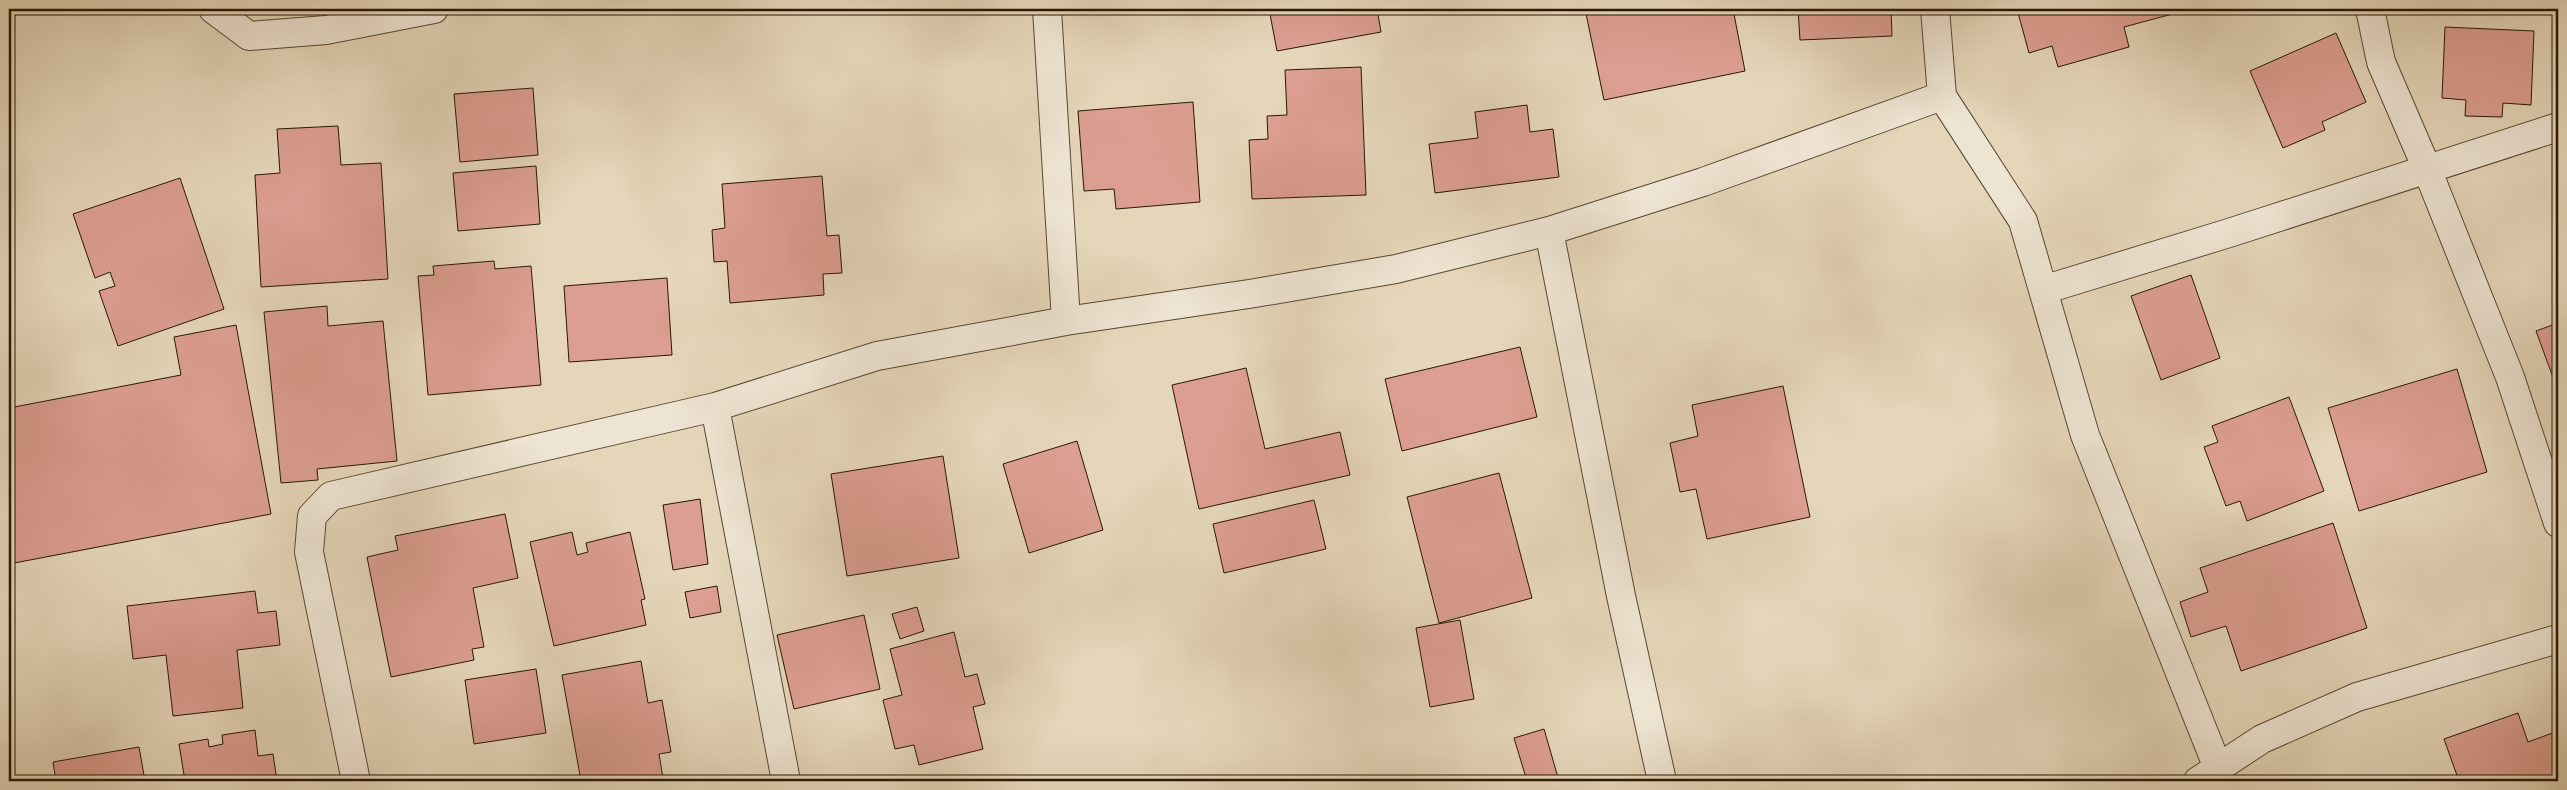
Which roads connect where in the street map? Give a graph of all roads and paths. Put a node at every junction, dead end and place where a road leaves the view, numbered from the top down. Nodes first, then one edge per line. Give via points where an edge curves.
1 (213, 9) edge
2 (434, 9) edge
3 (1047, 9) edge
4 (1936, 9) edge
5 (2370, 9) edge
6 (1942, 96) junction
7 (2558, 127) edge
8 (2427, 169) junction
9 (1549, 231) junction
10 (2043, 290) junction
11 (1066, 320) junction
12 (715, 407) junction
13 (2558, 523) edge
14 (2558, 639) edge
15 (2208, 774) edge
16 (356, 781) edge
17 (786, 781) edge
18 (1662, 781) edge

1 - 2 street via 249,36 326,30
3 - 11 street
4 - 6 street
5 - 8 street via 2381,62
6 - 9 street via 1703,182
6 - 10 street via 2023,221
7 - 8 street
8 - 10 street
8 - 13 street via 2510,377
9 - 11 street via 1396,269
9 - 18 street via 1621,596
10 - 15 street via 2085,435
11 - 12 street via 878,356
12 - 16 street via 331,496 312,516 309,552
12 - 17 street
14 - 15 street via 2357,697 2262,739

